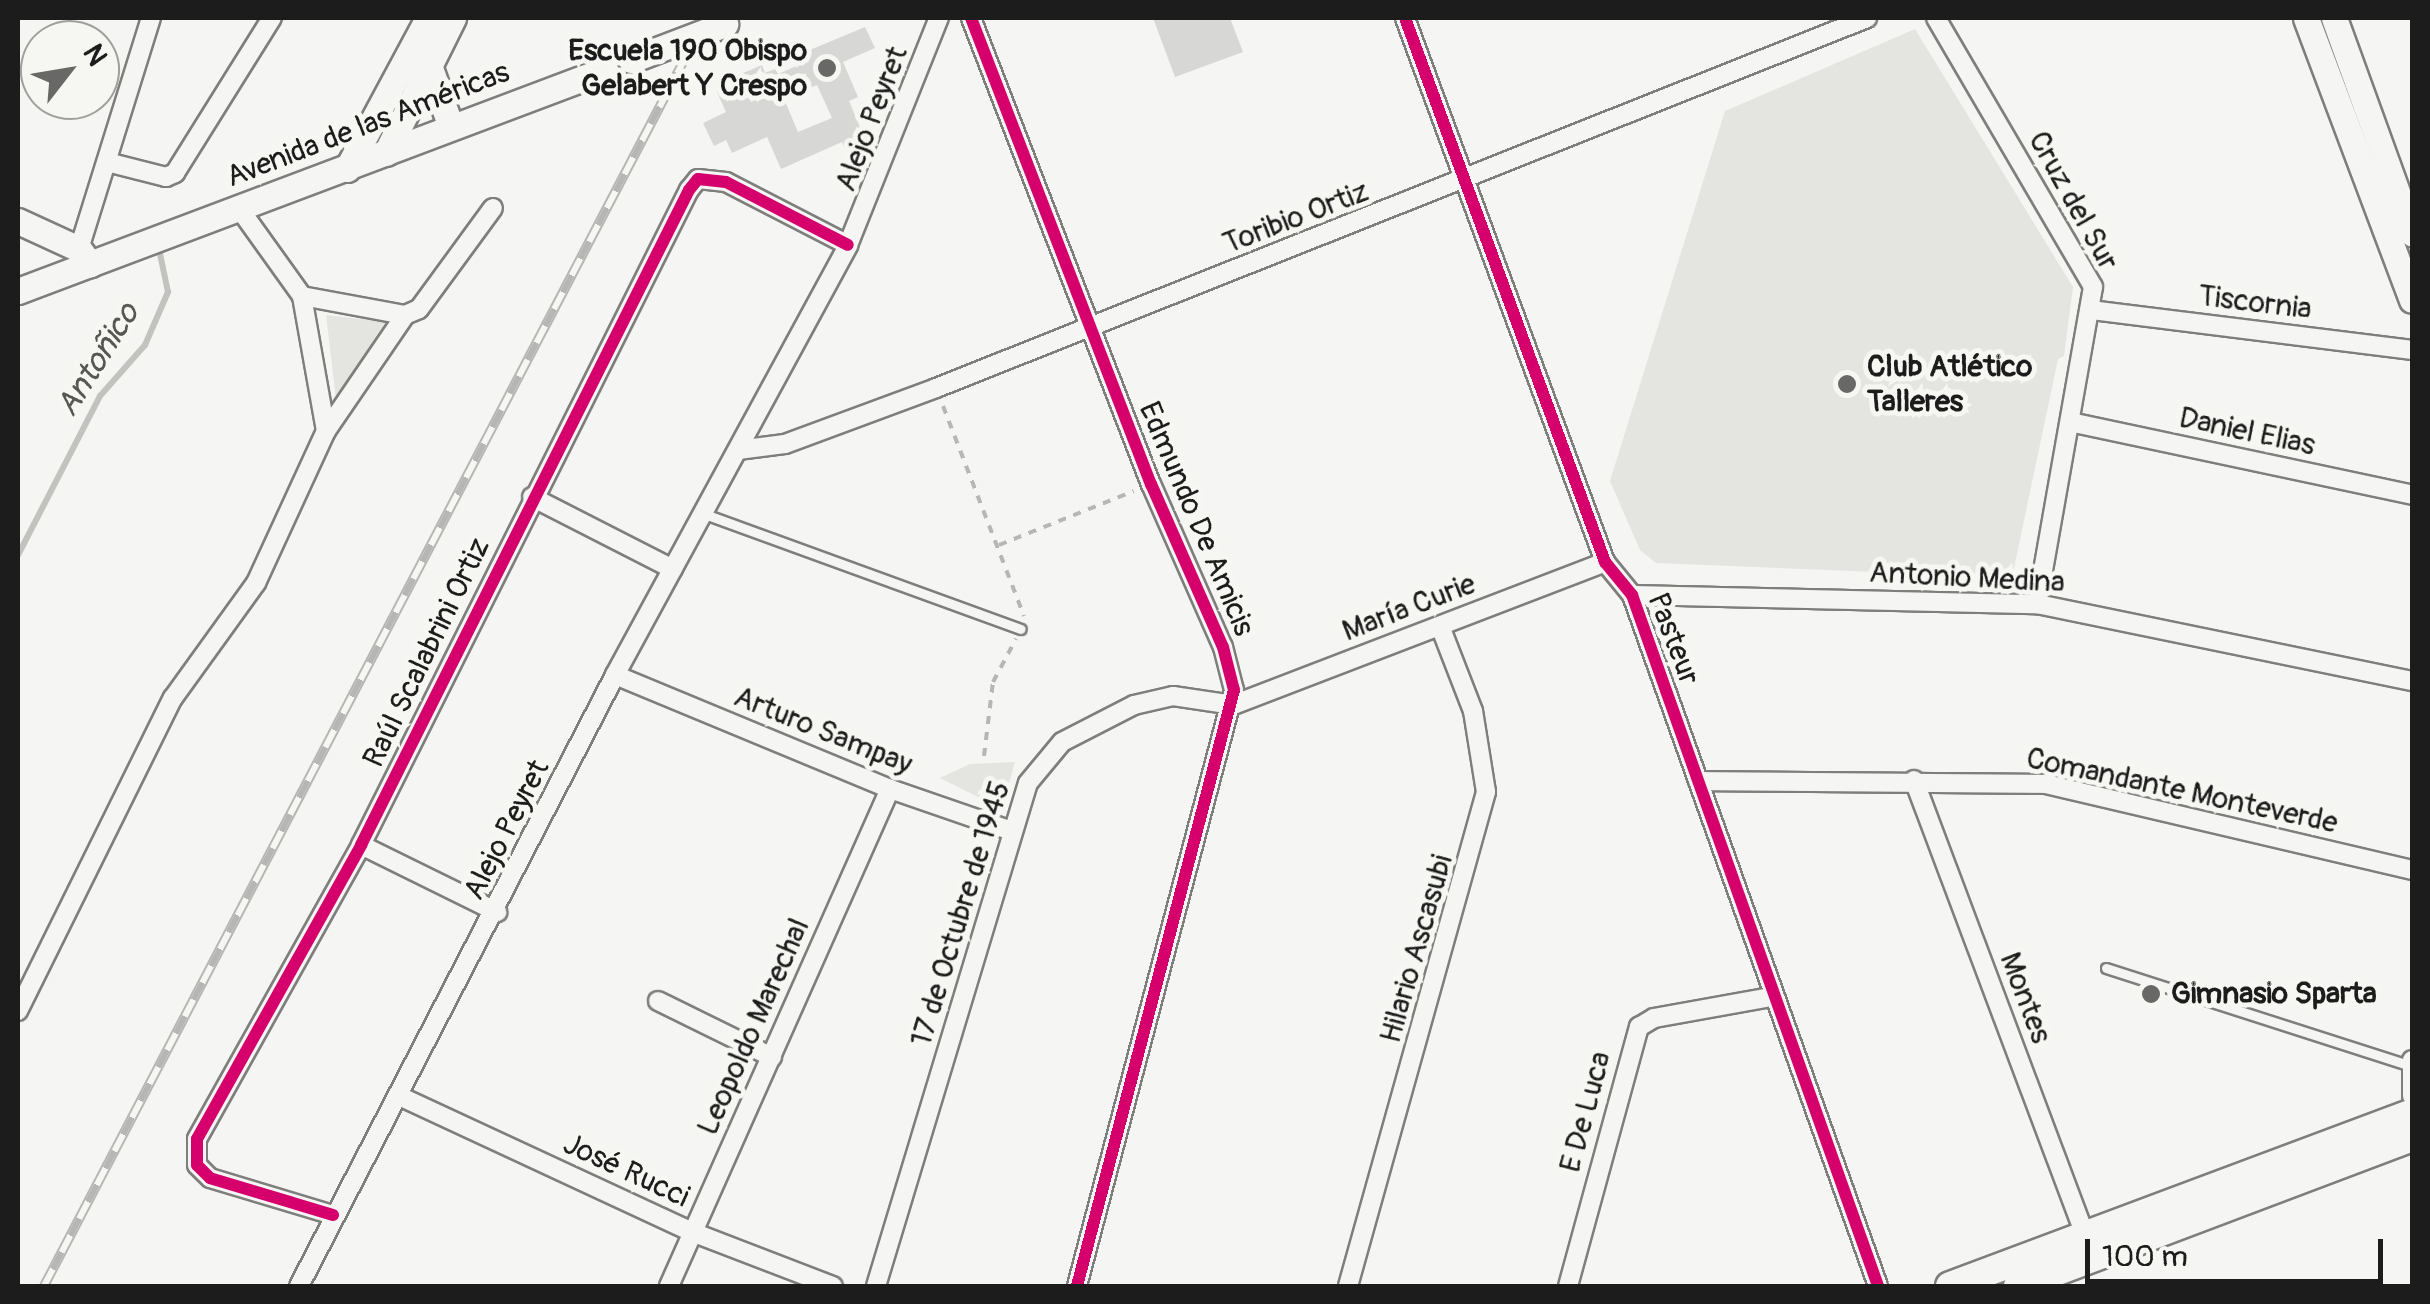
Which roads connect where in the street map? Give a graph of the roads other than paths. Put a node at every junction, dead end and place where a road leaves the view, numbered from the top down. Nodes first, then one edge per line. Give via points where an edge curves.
1 (150, 18) edge
2 (272, 18) edge
3 (428, 18) edge
4 (453, 18) edge
5 (939, 18) edge
6 (972, 18) edge
7 (1404, 18) edge
8 (1867, 18) edge
9 (1936, 18) edge
10 (2306, 18) edge
11 (2334, 18) edge
12 (733, 21) edge
13 (1835, 24) edge
14 (428, 65) junction
15 (451, 127) junction
16 (386, 153) junction
17 (107, 162) junction
18 (347, 168) junction
19 (1466, 182) junction
20 (239, 208) junction
21 (493, 208) dead end
22 (18, 221) edge
23 (2412, 232) edge
24 (848, 244) junction
25 (85, 257) junction
26 (18, 291) edge
27 (302, 296) junction
28 (2412, 300) edge
29 (2091, 310) junction
30 (406, 316) junction
31 (1090, 326) junction
32 (2412, 350) edge
33 (2070, 422) junction
34 (326, 430) junction
35 (738, 450) junction
36 (2412, 495) edge
37 (532, 497) junction
38 (702, 513) junction
39 (1605, 562) junction
40 (673, 569) junction
41 (1632, 594) junction
42 (2037, 604) junction
43 (1440, 626) junction
44 (1021, 630) road end
45 (615, 674) junction
46 (2412, 681) edge
47 (1233, 706) junction
48 (1914, 780) junction
49 (1698, 781) junction
50 (890, 789) junction
51 (1012, 831) junction
52 (361, 845) junction
53 (2412, 870) edge
54 (496, 912) junction
55 (2106, 968) dead end
56 (1771, 997) junction
57 (658, 1001) dead end
58 (18, 1011) edge
59 (772, 1057) junction
60 (2412, 1063) edge
61 (399, 1096) junction
62 (2412, 1096) edge
63 (2412, 1114) edge
64 (2412, 1137) edge
65 (333, 1215) junction
66 (692, 1232) junction
67 (2085, 1236) junction
68 (299, 1286) edge
69 (669, 1286) edge
70 (833, 1286) edge
71 (876, 1286) edge
72 (1077, 1286) edge
73 (1348, 1286) edge
74 (1568, 1286) edge
75 (1878, 1286) edge
76 (1950, 1286) edge
77 (2018, 1286) edge

1 - 17 street
2 - 17 street via 174,173 166,177
3 - 18 main road
4 - 14 main road
5 - 24 street, Alejo Peyret
6 - 31 street, Edmundo De Amicis
7 - 19 street, Pasteur
8 - 13 street, Toribio Ortiz
9 - 29 street, Cruz del Sur via 2088,274
10 - 28 main road
11 - 23 main road
12 - 15 main road, Avenida de las Américas, bridge
13 - 19 street, Toribio Ortiz
14 - 15 main road
14 - 16 main road
15 - 16 main road, Avenida de las Américas
16 - 18 main road, Avenida de las Américas
17 - 25 street
18 - 20 main road, Avenida de las Américas
19 - 31 street, Toribio Ortiz
19 - 39 street, Pasteur
20 - 25 main road, Avenida de las Américas
20 - 27 street
21 - 30 street via 419,308
22 - 25 main road
24 - 35 street, Alejo Peyret
24 - 37 street, Raúl Scalabrini Ortiz via 726,182 698,179
25 - 26 main road, Avenida de las Américas
27 - 30 street
27 - 34 street
29 - 32 street, Tiscornia
29 - 33 street, Cruz del Sur
30 - 34 street
31 - 35 street, Toribio Ortiz via 785,444
31 - 47 street, Edmundo De Amicis via 1223,647
33 - 36 street, Daniel Elias
33 - 42 street, Cruz del Sur
34 - 58 street via 256,583 173,698
35 - 38 street, Alejo Peyret
37 - 40 street
37 - 52 street, Raúl Scalabrini Ortiz
38 - 40 street, Alejo Peyret
38 - 44 lane
39 - 41 street, Pasteur
39 - 43 street, María Curie
40 - 45 street, Alejo Peyret
41 - 42 street, Antonio Medina
41 - 49 street, Pasteur
42 - 46 street, Antonio Medina
43 - 47 street, María Curie
43 - 73 street, Hilario Ascasubi via 1473,710 1486,792
45 - 50 street, Arturo Sampay
45 - 54 street, Alejo Peyret
47 - 51 street, 17 de Octubre de 1945 via 1153,698 1076,732 1040,763
47 - 72 street, Edmundo De Amicis
48 - 49 street, Comandante Monteverde
48 - 53 street, Comandante Monteverde via 2072,789
48 - 67 street, Montes
49 - 56 street, Pasteur
50 - 51 street, Arturo Sampay
50 - 59 street, Leopoldo Marechal
51 - 71 street, 17 de Octubre de 1945
52 - 54 street
52 - 65 street, Raúl Scalabrini Ortiz via 194,1150 210,1178
54 - 61 street, Alejo Peyret
55 - 60 lane
56 - 74 street, E De Luca via 1654,1018 1639,1027
56 - 75 street, Pasteur
57 - 59 street
59 - 66 street, Leopoldo Marechal
60 - 62 street
61 - 65 street, Alejo Peyret
61 - 66 street, José Rucci
63 - 67 main road
64 - 77 main road
65 - 68 street, Alejo Peyret
66 - 69 street, Leopoldo Marechal
66 - 70 street, José Rucci
67 - 76 main road

